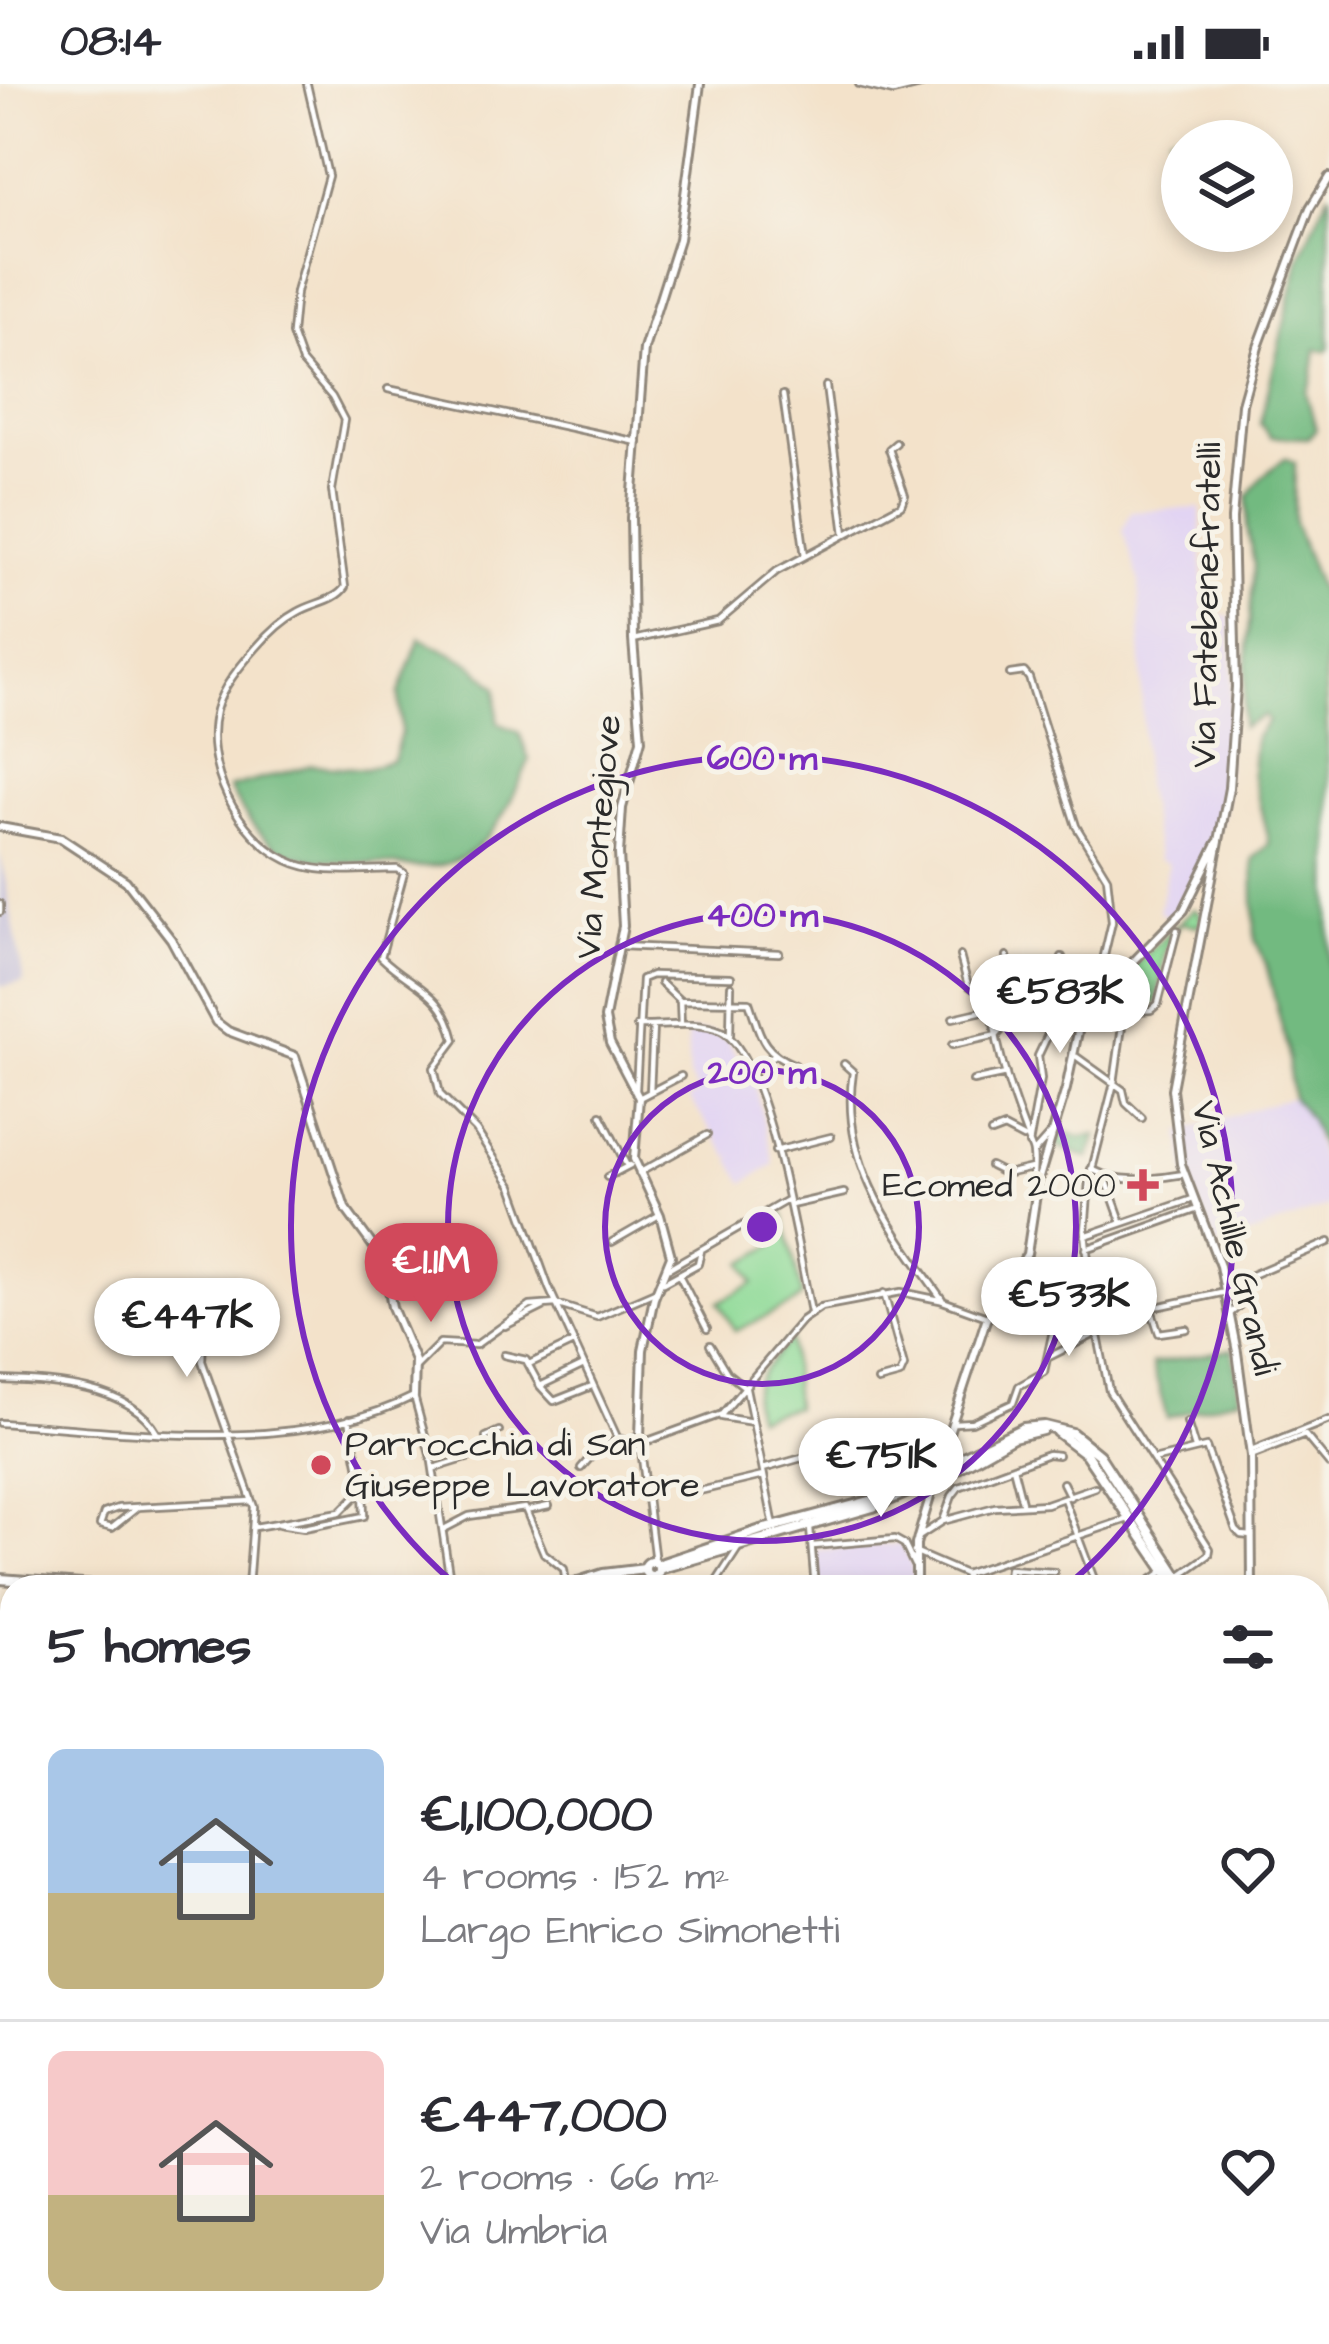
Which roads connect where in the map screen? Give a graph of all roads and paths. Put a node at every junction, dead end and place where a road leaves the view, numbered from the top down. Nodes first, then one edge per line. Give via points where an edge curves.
1 (307, 84) edge
2 (700, 84) edge
3 (859, 84) edge
4 (925, 84) edge
5 (1329, 177) edge
6 (826, 386) dead end
7 (388, 389) dead end
8 (783, 395) dead end
9 (638, 442) junction
10 (896, 443) dead end
11 (845, 534) junction
12 (805, 556) junction
13 (633, 640) junction
14 (1010, 674) dead end
15 (0, 826) edge
16 (1222, 835) junction
17 (1200, 878) junction
18 (1211, 888) junction
19 (1208, 900) junction
20 (1189, 905) junction
21 (1205, 916) junction
22 (1177, 930) dead end
23 (620, 946) junction
24 (779, 953) dead end
25 (960, 956) dead end
26 (1007, 956) dead end
27 (1062, 957) dead end
28 (1125, 976) dead end
29 (731, 977) dead end
30 (661, 983) dead end
31 (1068, 985) junction
32 (730, 986) dead end
33 (1014, 996) junction
34 (680, 1001) junction
35 (730, 1002) junction
36 (1091, 1005) junction
37 (993, 1006) junction
38 (1021, 1010) junction
39 (1124, 1012) junction
40 (953, 1018) dead end
41 (638, 1026) junction
42 (653, 1026) junction
43 (681, 1026) junction
44 (997, 1035) junction
45 (730, 1039) junction
46 (952, 1045) dead end
47 (773, 1056) junction
48 (1077, 1057) dead end
49 (844, 1064) dead end
50 (795, 1065) dead end
51 (751, 1070) junction
52 (1006, 1073) junction
53 (681, 1076) dead end
54 (973, 1081) dead end
55 (1114, 1083) junction
56 (650, 1092) junction
57 (637, 1094) junction
58 (601, 1115) dead end
59 (1142, 1118) dead end
60 (991, 1133) dead end
61 (1051, 1133) junction
62 (707, 1135) dead end
63 (831, 1137) dead end
64 (1028, 1142) junction
65 (775, 1150) junction
66 (1034, 1152) junction
67 (631, 1164) junction
68 (990, 1166) dead end
69 (1032, 1168) junction
70 (1090, 1169) junction
71 (639, 1173) junction
72 (1184, 1174) junction
73 (1105, 1176) junction
74 (607, 1177) dead end
75 (1036, 1190) junction
76 (844, 1193) dead end
77 (1193, 1199) junction
78 (787, 1203) junction
79 (1198, 1210) junction
80 (659, 1215) junction
81 (1122, 1224) junction
82 (1085, 1236) junction
83 (1329, 1241) edge
84 (612, 1242) dead end
85 (1087, 1249) junction
86 (701, 1251) junction
87 (669, 1268) junction
88 (1017, 1274) junction
89 (679, 1275) junction
90 (659, 1287) junction
91 (884, 1292) junction
92 (1226, 1292) junction
93 (944, 1301) junction
94 (556, 1304) junction
95 (1150, 1307) junction
96 (1093, 1311) junction
97 (811, 1312) junction
98 (1057, 1312) junction
99 (1231, 1313) junction
100 (204, 1316) dead end
101 (987, 1317) junction
102 (1186, 1329) dead end
103 (707, 1330) dead end
104 (1091, 1336) dead end
105 (574, 1342) junction
106 (710, 1345) dead end
107 (504, 1355) dead end
108 (1049, 1357) junction
109 (529, 1364) junction
110 (585, 1365) junction
111 (416, 1368) junction
112 (0, 1380) edge
113 (878, 1381) dead end
114 (593, 1385) junction
115 (540, 1386) junction
116 (746, 1388) junction
117 (414, 1396) junction
118 (719, 1417) junction
119 (349, 1419) junction
120 (1329, 1420) edge
121 (753, 1422) junction
122 (1187, 1422) dead end
123 (0, 1423) edge
124 (959, 1424) junction
125 (900, 1430) dead end
126 (500, 1431) dead end
127 (157, 1433) junction
128 (950, 1436) junction
129 (231, 1437) junction
130 (618, 1439) junction
131 (642, 1439) junction
132 (631, 1444) junction
133 (1195, 1448) junction
134 (641, 1450) junction
135 (971, 1453) junction
136 (1251, 1454) junction
137 (1058, 1455) dead end
138 (1153, 1460) junction
139 (1329, 1464) edge
140 (1013, 1467) junction
141 (433, 1468) junction
142 (581, 1468) dead end
143 (942, 1469) junction
144 (764, 1472) junction
145 (931, 1480) junction
146 (1063, 1483) dead end
147 (1095, 1487) dead end
148 (363, 1489) junction
149 (687, 1494) dead end
150 (1067, 1498) junction
151 (253, 1501) junction
152 (1022, 1502) junction
153 (351, 1505) junction
154 (548, 1506) dead end
155 (137, 1507) junction
156 (365, 1510) junction
157 (527, 1510) junction
158 (1125, 1520) junction
159 (944, 1522) junction
160 (809, 1523) junction
161 (279, 1524) junction
162 (774, 1526) junction
163 (255, 1527) junction
164 (444, 1529) junction
165 (1079, 1536) junction
166 (1252, 1536) junction
167 (917, 1538) junction
168 (743, 1542) junction
169 (813, 1546) junction
170 (914, 1552) junction
171 (914, 1565) junction
172 (1009, 1565) junction
173 (653, 1569) junction
174 (1164, 1570) junction
175 (1054, 1572) dead end
176 (965, 1574) joint
177 (249, 1575) edge
178 (450, 1575) edge
179 (564, 1575) edge
180 (600, 1575) edge
181 (621, 1575) edge
182 (650, 1575) edge
183 (721, 1575) edge
184 (814, 1575) edge
185 (915, 1575) edge
186 (1008, 1575) edge
187 (1093, 1575) edge
188 (1157, 1575) edge
189 (1170, 1575) edge
190 (1174, 1575) edge
191 (1189, 1575) edge
192 (1252, 1575) edge

1 - 94 street via 328,176 292,330 302,362 344,418 332,495 345,587 284,621 237,671 214,719 220,769 239,817 284,859 404,873 380,956 445,1010 454,1042 434,1079 511,1183
2 - 9 street, Via Montegiove via 679,239 645,340
3 - 4 street via 893,92
5 - 16 street, Via Fatebenefratelli via 1275,300 1239,422 1236,700
6 - 11 street
7 - 9 street
8 - 12 street
9 - 13 street, Via Montegiove
10 - 11 street via 890,450 905,501
11 - 12 street
12 - 13 street via 715,622
13 - 23 street, Via Montegiove via 641,734 622,808
14 - 36 street via 1029,678 1077,828 1107,874 1112,922
15 - 111 street via 61,838 124,878 171,939 216,1022 296,1056 347,1212 384,1261
16 - 17 street
16 - 18 street, Via Achille Grandi
17 - 18 street
17 - 20 street
18 - 19 street, Via Achille Grandi
19 - 20 street via 1199,896
19 - 21 street, Via Achille Grandi
20 - 21 street
20 - 36 street
21 - 72 street, Via Achille Grandi via 1172,1090
22 - 39 street via 1158,1004
23 - 24 street
23 - 57 street, Via Montegiove via 605,1028
25 - 37 street via 967,983
26 - 33 street
27 - 31 street
28 - 39 street
29 - 41 street via 644,977
30 - 34 street
31 - 33 street
31 - 36 street
32 - 35 street
33 - 37 street
33 - 38 street
34 - 35 street
34 - 43 street
35 - 45 street
35 - 47 street via 752,1004
36 - 61 street
37 - 40 street
37 - 44 street
38 - 44 street
38 - 64 street via 1054,1022 1038,1056 1042,1079
39 - 55 street
41 - 42 street
41 - 57 street
42 - 43 street
42 - 56 street
43 - 45 street
44 - 46 street
44 - 52 street
45 - 51 street
47 - 50 street
47 - 51 street
48 - 55 street
49 - 93 street via 853,1072 853,1138 876,1204
51 - 65 street
52 - 54 street
52 - 64 street
53 - 56 street
55 - 59 street
55 - 70 street
56 - 57 street
57 - 67 street
58 - 67 street
60 - 64 street via 1004,1128
61 - 66 street
61 - 75 street
62 - 71 street
63 - 65 street
64 - 66 street
65 - 78 street
66 - 69 street
67 - 71 street
67 - 74 street
68 - 69 street via 1006,1174
69 - 75 street
70 - 73 street
70 - 82 street
71 - 80 street
72 - 73 street
72 - 77 street, Via Achille Grandi
73 - 81 street
75 - 88 street
76 - 78 street
77 - 79 street, Via Achille Grandi
77 - 81 street
78 - 86 street
78 - 97 street
79 - 85 street
79 - 92 street, Via Achille Grandi
80 - 84 street
80 - 87 street
81 - 82 street
82 - 85 street
83 - 99 street via 1240,1280
85 - 96 street
86 - 87 street
86 - 89 street via 700,1262
87 - 90 street
88 - 98 street
88 - 101 street
89 - 90 street
89 - 103 street
90 - 94 street via 597,1317
90 - 131 street via 643,1354
91 - 93 street
91 - 97 street
91 - 113 street via 904,1366
92 - 95 street
92 - 99 street, Via Achille Grandi
93 - 101 street
94 - 105 street
94 - 111 street via 518,1311 471,1346 440,1343
95 - 96 street
95 - 102 street via 1158,1333
96 - 98 street
96 - 138 street via 1106,1385
97 - 116 street
98 - 108 street
99 - 136 street, Via Achille Grandi
100 - 129 street via 202,1357
101 - 124 street
104 - 108 street
105 - 109 street
105 - 110 street
106 - 116 street
107 - 109 street
108 - 124 street via 1012,1403
109 - 115 street
110 - 114 street
110 - 115 street
111 - 117 street
112 - 127 street via 111,1397
114 - 115 street via 556,1402
114 - 130 street
116 - 118 street
116 - 121 street
117 - 119 street
117 - 141 street
118 - 121 street
118 - 131 street
119 - 129 street
119 - 148 street
120 - 136 street
121 - 144 street
122 - 133 street
123 - 127 street
124 - 128 street
125 - 144 street
126 - 141 street via 486,1437 486,1453
127 - 129 street
128 - 135 street
128 - 143 street
129 - 151 street
130 - 132 street
130 - 142 street
131 - 132 street
131 - 134 street
132 - 134 street
133 - 138 street
133 - 166 street via 1208,1449 1237,1531
134 - 173 street
135 - 143 main road
135 - 190 main road via 1034,1426 1080,1437
136 - 139 street via 1305,1435
136 - 166 street, Via Achille Grandi
137 - 140 street
138 - 191 street via 1210,1549
140 - 152 street
140 - 159 street via 957,1489
141 - 164 street
143 - 145 main road via 931,1468
143 - 145 main road via 942,1483
143 - 158 main road via 1017,1436 1054,1431 1086,1454
144 - 149 street
144 - 162 street
145 - 160 main road
145 - 162 main road
145 - 167 street
146 - 150 street
147 - 150 street
148 - 153 street
148 - 156 street
150 - 152 street
150 - 165 street
151 - 155 street
151 - 163 street
152 - 159 street
153 - 156 street
153 - 161 street
154 - 157 street
155 - 155 street via 112,1528 101,1527 107,1510
156 - 161 street via 359,1519 319,1526
157 - 164 street via 469,1516
157 - 179 street via 543,1551
158 - 165 street
158 - 174 main road
159 - 167 street
160 - 168 main road
160 - 169 street
161 - 163 street
162 - 173 main road
163 - 177 street
164 - 178 street
165 - 172 street
165 - 187 street
166 - 192 street, Via Achille Grandi
167 - 170 street
168 - 173 main road
168 - 183 street
169 - 171 street via 896,1539
169 - 184 street
170 - 171 street
170 - 176 street
171 - 185 street
172 - 175 street
172 - 176 street
172 - 186 street
173 - 180 main road
173 - 181 main road
173 - 182 street
174 - 188 street
174 - 189 main road

